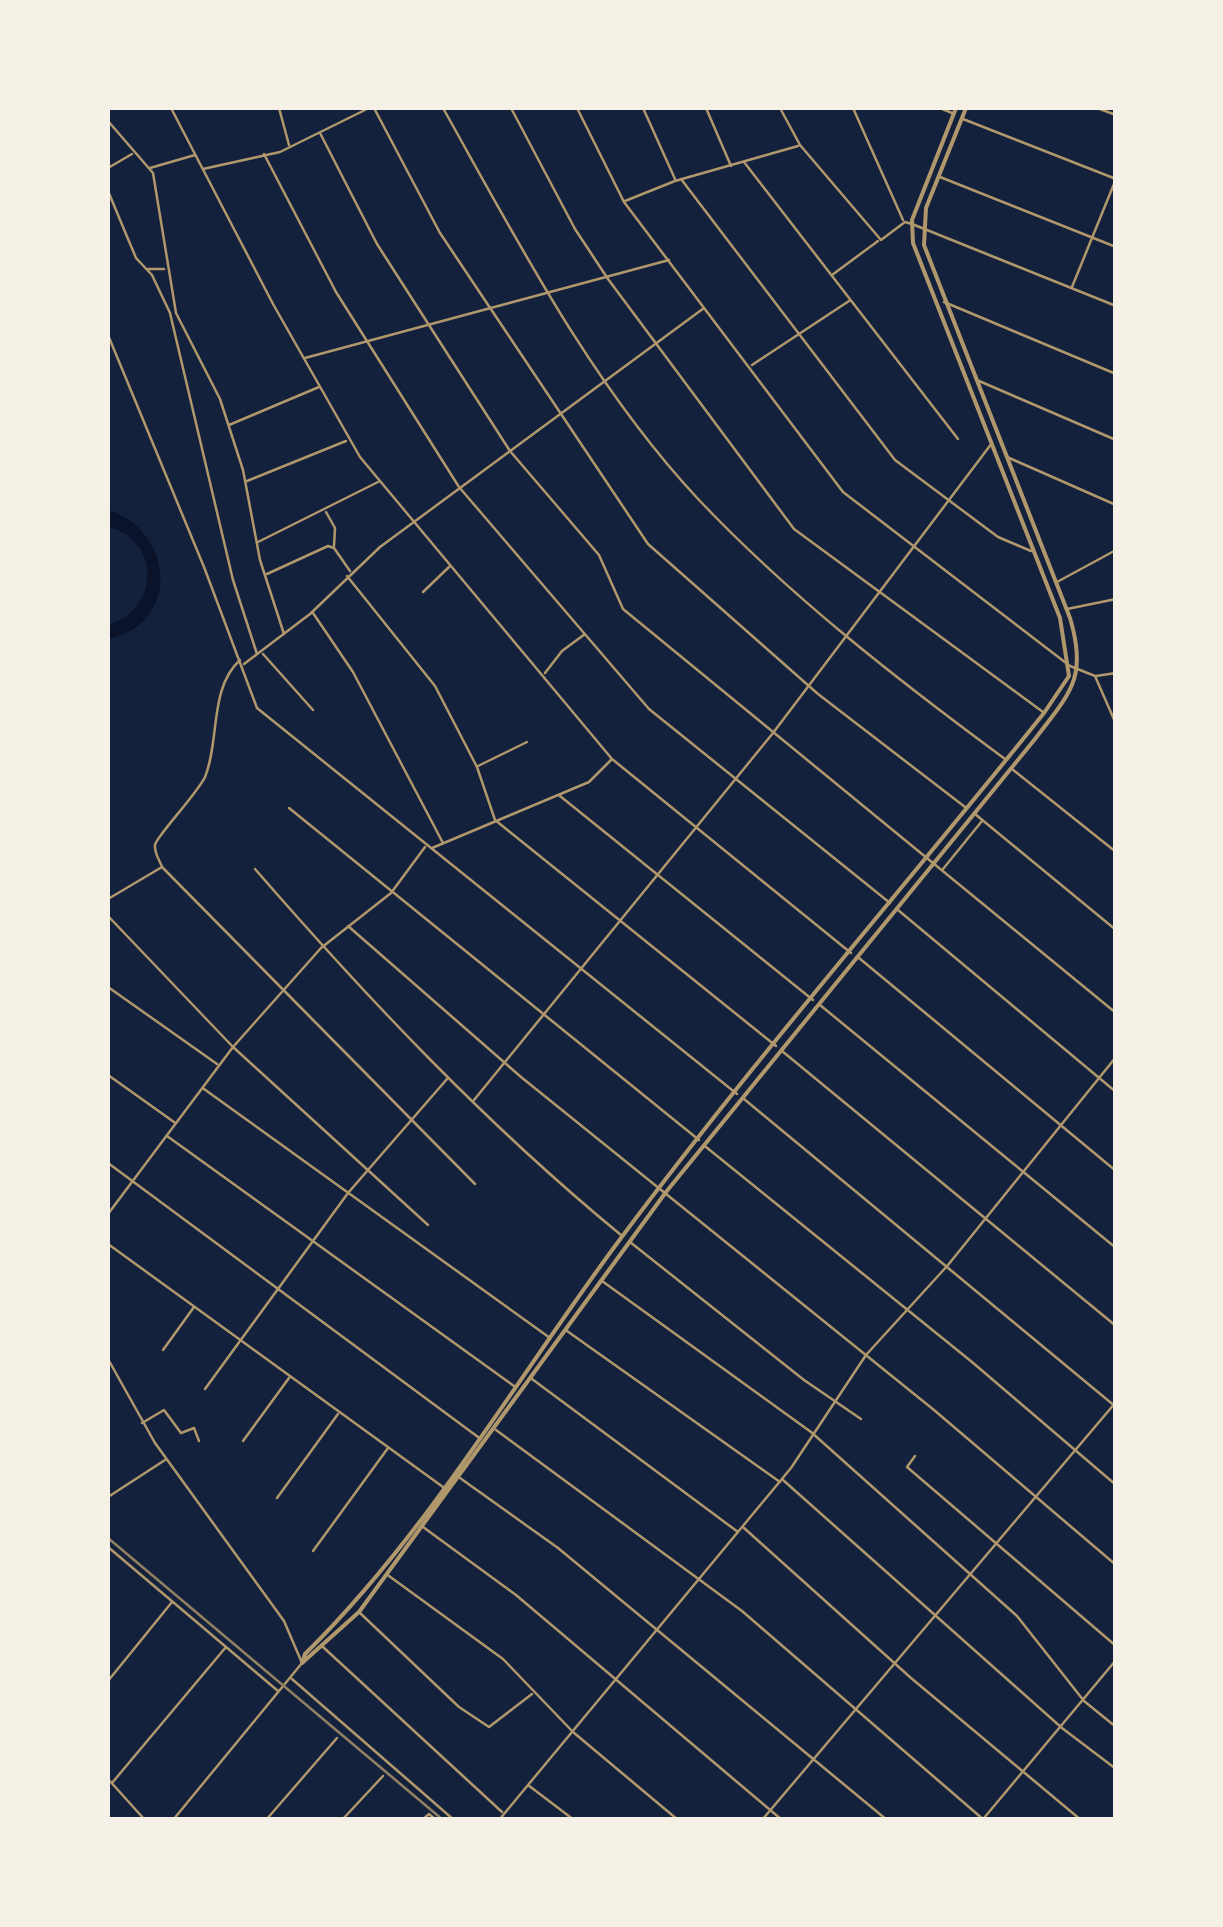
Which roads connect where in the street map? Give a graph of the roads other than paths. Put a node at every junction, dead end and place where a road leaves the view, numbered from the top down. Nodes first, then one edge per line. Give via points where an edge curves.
1 (171, 108) edge
2 (279, 108) edge
3 (371, 108) edge
4 (443, 108) edge
5 (511, 108) edge
6 (577, 108) edge
7 (642, 108) edge
8 (706, 108) edge
9 (780, 108) edge
10 (853, 108) edge
11 (940, 108) edge
12 (966, 108) edge
13 (1097, 108) edge
14 (955, 110) edge
15 (1116, 115) edge
16 (961, 119) junction
17 (108, 121) edge
18 (320, 133) junction
19 (800, 145) junction
20 (289, 146) junction
21 (134, 153) junction
22 (264, 154) junction
23 (196, 155) junction
24 (744, 162) junction
25 (730, 166) junction
26 (108, 168) edge
27 (150, 168) junction
28 (204, 169) junction
29 (939, 176) junction
30 (1116, 179) edge
31 (678, 180) junction
32 (108, 190) edge
33 (624, 202) junction
34 (905, 222) junction
35 (912, 224) junction
36 (922, 227) junction
37 (1092, 238) junction
38 (881, 240) junction
39 (1116, 247) edge
40 (670, 260) junction
41 (145, 269) junction
42 (166, 269) junction
43 (831, 276) junction
44 (608, 279) junction
45 (1071, 288) junction
46 (550, 295) junction
47 (849, 300) junction
48 (944, 302) junction
49 (706, 306) junction
50 (1116, 306) edge
51 (494, 311) junction
52 (170, 313) junction
53 (176, 313) junction
54 (430, 327) junction
55 (799, 331) junction
56 (108, 335) edge
57 (369, 342) junction
58 (655, 345) junction
59 (303, 358) junction
60 (751, 366) junction
61 (1116, 374) edge
62 (608, 380) junction
63 (977, 380) junction
64 (320, 387) junction
65 (560, 415) junction
66 (228, 425) junction
67 (958, 439) dead end
68 (349, 440) junction
69 (1116, 440) edge
70 (992, 443) junction
71 (510, 450) junction
72 (1006, 456) junction
73 (380, 481) junction
74 (246, 482) junction
75 (459, 488) junction
76 (1020, 491) junction
77 (1013, 494) junction
78 (948, 496) junction
79 (1116, 505) edge
80 (325, 511) junction
81 (413, 522) junction
82 (257, 543) junction
83 (911, 544) junction
84 (334, 548) junction
85 (1116, 550) edge
86 (1036, 552) junction
87 (450, 567) junction
88 (349, 574) junction
89 (264, 575) junction
90 (1056, 583) junction
91 (422, 592) dead end
92 (877, 592) junction
93 (1116, 599) edge
94 (1066, 609) junction
95 (312, 612) junction
96 (586, 633) junction
97 (284, 634) junction
98 (846, 639) junction
99 (260, 654) junction
100 (242, 662) junction
101 (1070, 666) junction
102 (1079, 671) junction
103 (1116, 673) edge
104 (544, 675) junction
105 (1095, 676) junction
106 (810, 686) junction
107 (313, 710) dead end
108 (1044, 713) junction
109 (1116, 724) edge
110 (774, 732) junction
111 (526, 742) dead end
112 (612, 759) junction
113 (1007, 760) junction
114 (476, 766) junction
115 (1011, 768) junction
116 (734, 781) junction
117 (560, 796) junction
118 (290, 808) dead end
119 (967, 808) junction
120 (974, 813) junction
121 (496, 820) junction
122 (983, 820) junction
123 (697, 826) junction
124 (443, 843) junction
125 (426, 844) junction
126 (432, 848) junction
127 (1116, 852) edge
128 (928, 858) junction
129 (934, 862) junction
130 (162, 867) junction
131 (255, 868) dead end
132 (942, 870) junction
133 (660, 874) junction
134 (390, 893) junction
135 (108, 898) edge
136 (890, 904) junction
137 (896, 909) junction
138 (108, 916) edge
139 (620, 921) junction
140 (348, 926) junction
141 (1116, 930) edge
142 (320, 948) junction
143 (851, 952) junction
144 (858, 957) junction
145 (582, 965) junction
146 (108, 987) edge
147 (281, 992) junction
148 (813, 1000) junction
149 (818, 1004) junction
150 (542, 1014) junction
151 (1116, 1014) edge
152 (233, 1047) junction
153 (778, 1048) junction
154 (1116, 1057) edge
155 (504, 1062) junction
156 (219, 1066) junction
157 (108, 1075) edge
158 (449, 1077) junction
159 (1099, 1078) junction
160 (202, 1088) junction
161 (1116, 1092) edge
162 (737, 1094) junction
163 (743, 1098) junction
164 (474, 1100) junction
165 (410, 1120) junction
166 (175, 1123) junction
167 (1059, 1126) junction
168 (166, 1136) junction
169 (699, 1140) junction
170 (706, 1147) junction
171 (108, 1164) edge
172 (1116, 1170) edge
173 (366, 1171) junction
174 (1022, 1171) junction
175 (130, 1183) junction
176 (475, 1184) dead end
177 (664, 1190) junction
178 (348, 1193) junction
179 (108, 1214) edge
180 (984, 1218) junction
181 (428, 1225) dead end
182 (622, 1236) junction
183 (628, 1241) junction
184 (314, 1242) junction
185 (108, 1244) edge
186 (1116, 1248) edge
187 (948, 1265) junction
188 (600, 1280) junction
189 (278, 1291) junction
190 (194, 1307) junction
191 (909, 1311) junction
192 (1116, 1326) edge
193 (566, 1330) junction
194 (550, 1338) junction
195 (241, 1340) junction
196 (163, 1350) dead end
197 (866, 1355) junction
198 (108, 1359) edge
199 (291, 1376) junction
200 (530, 1378) junction
201 (516, 1388) junction
202 (206, 1389) dead end
203 (834, 1401) junction
204 (1115, 1404) edge
205 (340, 1412) junction
206 (861, 1419) dead end
207 (142, 1423) junction
208 (495, 1429) junction
209 (815, 1437) junction
210 (480, 1438) junction
211 (200, 1440) dead end
212 (242, 1441) dead end
213 (388, 1448) junction
214 (1074, 1449) junction
215 (915, 1456) dead end
216 (166, 1459) junction
217 (459, 1477) junction
218 (781, 1481) junction
219 (1116, 1486) edge
220 (442, 1487) junction
221 (108, 1497) edge
222 (1034, 1497) junction
223 (277, 1498) dead end
224 (416, 1523) junction
225 (423, 1527) junction
226 (743, 1527) junction
227 (738, 1532) junction
228 (996, 1544) junction
229 (108, 1547) edge
230 (312, 1552) dead end
231 (1116, 1565) edge
232 (970, 1573) junction
233 (388, 1575) junction
234 (701, 1580) junction
235 (173, 1601) junction
236 (359, 1612) junction
237 (934, 1613) junction
238 (659, 1629) junction
239 (227, 1646) junction
240 (1116, 1646) edge
241 (323, 1647) junction
242 (1116, 1660) edge
243 (302, 1662) junction
244 (894, 1662) junction
245 (291, 1678) junction
246 (108, 1681) edge
247 (616, 1681) junction
248 (279, 1692) junction
249 (533, 1694) junction
250 (1084, 1701) junction
251 (854, 1708) junction
252 (1116, 1727) edge
253 (1062, 1728) junction
254 (573, 1732) junction
255 (336, 1738) dead end
256 (812, 1758) junction
257 (1116, 1769) edge
258 (1023, 1771) junction
259 (382, 1776) dead end
260 (108, 1779) edge
261 (112, 1784) junction
262 (528, 1785) junction
263 (770, 1810) junction
264 (504, 1813) junction
265 (983, 1819) edge
266 (145, 1820) edge
267 (173, 1820) edge
268 (266, 1820) edge
269 (342, 1820) edge
270 (422, 1820) edge
271 (436, 1820) edge
272 (454, 1820) edge
273 (499, 1820) edge
274 (574, 1820) edge
275 (678, 1820) edge
276 (762, 1820) edge
277 (782, 1820) edge
278 (887, 1820) edge
279 (1081, 1820) edge

1 - 23 street
2 - 20 street
3 - 18 street
3 - 51 street via 440,233
4 - 46 street
5 - 44 street
6 - 33 street
7 - 31 street
8 - 25 street
9 - 19 street
10 - 34 street
11 - 14 street
12 - 16 street
13 - 15 street
14 - 35 street
16 - 29 street
16 - 30 street
17 - 21 street
18 - 20 street
18 - 54 street via 377,244
19 - 24 street
19 - 38 street
20 - 22 street
21 - 26 street
21 - 27 street
22 - 28 street
22 - 57 street
23 - 27 street
23 - 28 street
24 - 25 street
24 - 43 street
25 - 31 street
27 - 42 street
28 - 59 street
29 - 36 street
29 - 37 street
30 - 37 street
31 - 33 street
31 - 55 street
32 - 41 street
33 - 40 street
34 - 35 street
34 - 38 street
35 - 36 street
35 - 70 street via 913,243
36 - 45 street
36 - 48 street
37 - 39 street
37 - 45 street
38 - 43 street
40 - 44 street
40 - 49 street
41 - 42 street
41 - 52 street
42 - 53 street
43 - 47 street
44 - 46 street
44 - 58 street
45 - 50 street
46 - 51 street
46 - 62 street
47 - 55 street
47 - 67 street
48 - 61 street
48 - 63 street
49 - 58 street
49 - 60 street
51 - 54 street
51 - 65 street
52 - 53 street
52 - 99 street via 233,580
53 - 66 street via 210,373
54 - 57 street
54 - 71 street
55 - 60 street
55 - 78 street via 895,460
56 - 100 street
57 - 59 street
57 - 75 street
58 - 62 street
58 - 92 street via 794,529
59 - 64 street
60 - 83 street via 843,492
62 - 65 street
62 - 98 street via 700,500
63 - 69 street
63 - 72 street
64 - 66 street
64 - 68 street
65 - 71 street
65 - 106 street via 648,544
66 - 74 street
68 - 73 street
68 - 74 street
70 - 77 street
70 - 78 street
71 - 75 street
71 - 110 street via 599,555 623,610
72 - 76 street
72 - 79 street
73 - 80 street
73 - 81 street
74 - 82 street
75 - 81 street
75 - 96 street
76 - 77 street
76 - 90 street
77 - 86 street
78 - 83 street
78 - 86 street via 998,538
80 - 82 street
80 - 84 street
81 - 87 street
81 - 88 street
82 - 89 street
83 - 92 street
83 - 101 street
84 - 88 street
84 - 89 street
85 - 90 street
86 - 101 street
87 - 91 street
87 - 104 street
88 - 95 street
88 - 114 street via 418,660
89 - 97 street
90 - 94 street
92 - 98 street
92 - 108 street
93 - 94 street
94 - 102 street
95 - 97 street
95 - 124 street via 353,672
96 - 104 street
96 - 116 street via 649,710
97 - 99 street
98 - 106 street
98 - 113 street
99 - 100 street
99 - 107 street
100 - 125 street via 256,708
100 - 130 street via 220,692 215,752 197,794 157,838
101 - 102 street
101 - 108 street
102 - 105 street
102 - 115 street via 1069,694
103 - 105 street
104 - 112 street
105 - 109 street
106 - 110 street
106 - 119 street
108 - 113 street
110 - 116 street
110 - 128 street
111 - 114 street
112 - 117 street via 589,782
112 - 123 street
113 - 119 street
114 - 121 street
115 - 120 street
115 - 127 street
116 - 123 street
116 - 136 street
117 - 121 street
117 - 133 street
118 - 134 street
119 - 128 street
120 - 122 street
120 - 129 street
121 - 124 street
121 - 139 street
122 - 132 street
122 - 141 street
123 - 133 street
123 - 143 street
124 - 126 street
125 - 126 street
125 - 134 street
126 - 145 street
128 - 129 street
128 - 136 street
129 - 132 street
129 - 137 street
130 - 135 street
130 - 147 street
131 - 142 street
132 - 151 street
133 - 139 street
133 - 148 street
134 - 140 street
134 - 150 street
136 - 143 street
137 - 144 street
137 - 159 street
138 - 152 street
139 - 145 street
139 - 153 street
140 - 142 street
140 - 155 street
142 - 147 street
142 - 158 street
143 - 148 street
144 - 149 street
144 - 167 street
145 - 150 street
145 - 162 street
146 - 156 street
147 - 152 street
147 - 165 street
148 - 153 street
149 - 153 street
149 - 174 street
150 - 155 street
150 - 169 street
152 - 156 street
152 - 173 street
153 - 162 street
153 - 163 street
153 - 180 street
154 - 159 street
155 - 164 street
155 - 177 street
156 - 160 street
157 - 166 street
158 - 164 street
158 - 165 street
159 - 161 street
159 - 167 street
160 - 166 street
160 - 178 street
162 - 169 street
163 - 170 street
163 - 187 street
164 - 182 street
165 - 173 street
165 - 176 street
166 - 168 street
167 - 172 street
167 - 174 street
168 - 175 street
168 - 184 street
169 - 177 street
170 - 177 street
170 - 191 street
171 - 175 street
173 - 178 street
173 - 181 street
174 - 180 street
174 - 186 street
175 - 179 street
175 - 189 street
177 - 182 street
177 - 183 street
177 - 197 street
178 - 184 street
178 - 194 street
180 - 187 street
180 - 192 street
182 - 194 street
183 - 188 street
183 - 203 street
184 - 189 street
184 - 201 street
185 - 190 street
187 - 191 street
187 - 204 street
188 - 193 street
188 - 209 street
189 - 195 street
189 - 210 street
190 - 195 street
190 - 196 street
191 - 197 street
191 - 214 street
193 - 200 street
193 - 218 street
194 - 201 street
195 - 199 street
195 - 202 street
197 - 203 street
197 - 222 street
198 - 207 street
199 - 205 street
199 - 212 street
200 - 208 street
200 - 227 street
201 - 210 street
203 - 206 street
203 - 209 street
204 - 214 street
205 - 213 street
205 - 223 street
207 - 211 street via 164,1410 181,1433 194,1428
207 - 216 street
208 - 217 street
208 - 234 street
209 - 218 street
209 - 232 street
210 - 220 street
213 - 220 street
213 - 230 street
214 - 219 street
214 - 222 street
215 - 228 street via 907,1467
216 - 221 street
216 - 243 street via 284,1621
217 - 225 street
217 - 238 street
218 - 226 street
218 - 237 street
220 - 224 street
222 - 228 street
222 - 231 street
224 - 225 street
224 - 243 street
225 - 233 street
225 - 247 street
226 - 227 street
226 - 244 street
227 - 234 street
228 - 232 street
228 - 240 street
229 - 235 street
232 - 237 street
232 - 250 street via 1031,1632
233 - 236 street
233 - 249 street via 503,1659
234 - 238 street
234 - 251 street
235 - 239 street
235 - 246 street
236 - 241 street
236 - 249 street via 458,1707 489,1727
237 - 244 street
237 - 253 street
238 - 247 street
238 - 256 street
239 - 248 street
239 - 261 street
241 - 243 street
241 - 264 street
242 - 250 street
243 - 245 street
244 - 251 street
244 - 258 street
245 - 248 street
245 - 272 street
247 - 254 street
247 - 263 street
248 - 267 street
249 - 254 street
250 - 252 street
250 - 253 street
251 - 256 street
251 - 265 street
253 - 257 street
253 - 258 street
254 - 262 street
254 - 275 street
255 - 268 street
256 - 263 street
256 - 278 street
258 - 265 street
258 - 279 street
259 - 269 street
260 - 261 street
261 - 266 street
262 - 264 street
262 - 274 street
263 - 276 street
263 - 277 street
264 - 273 street
270 - 271 street via 429,1814

